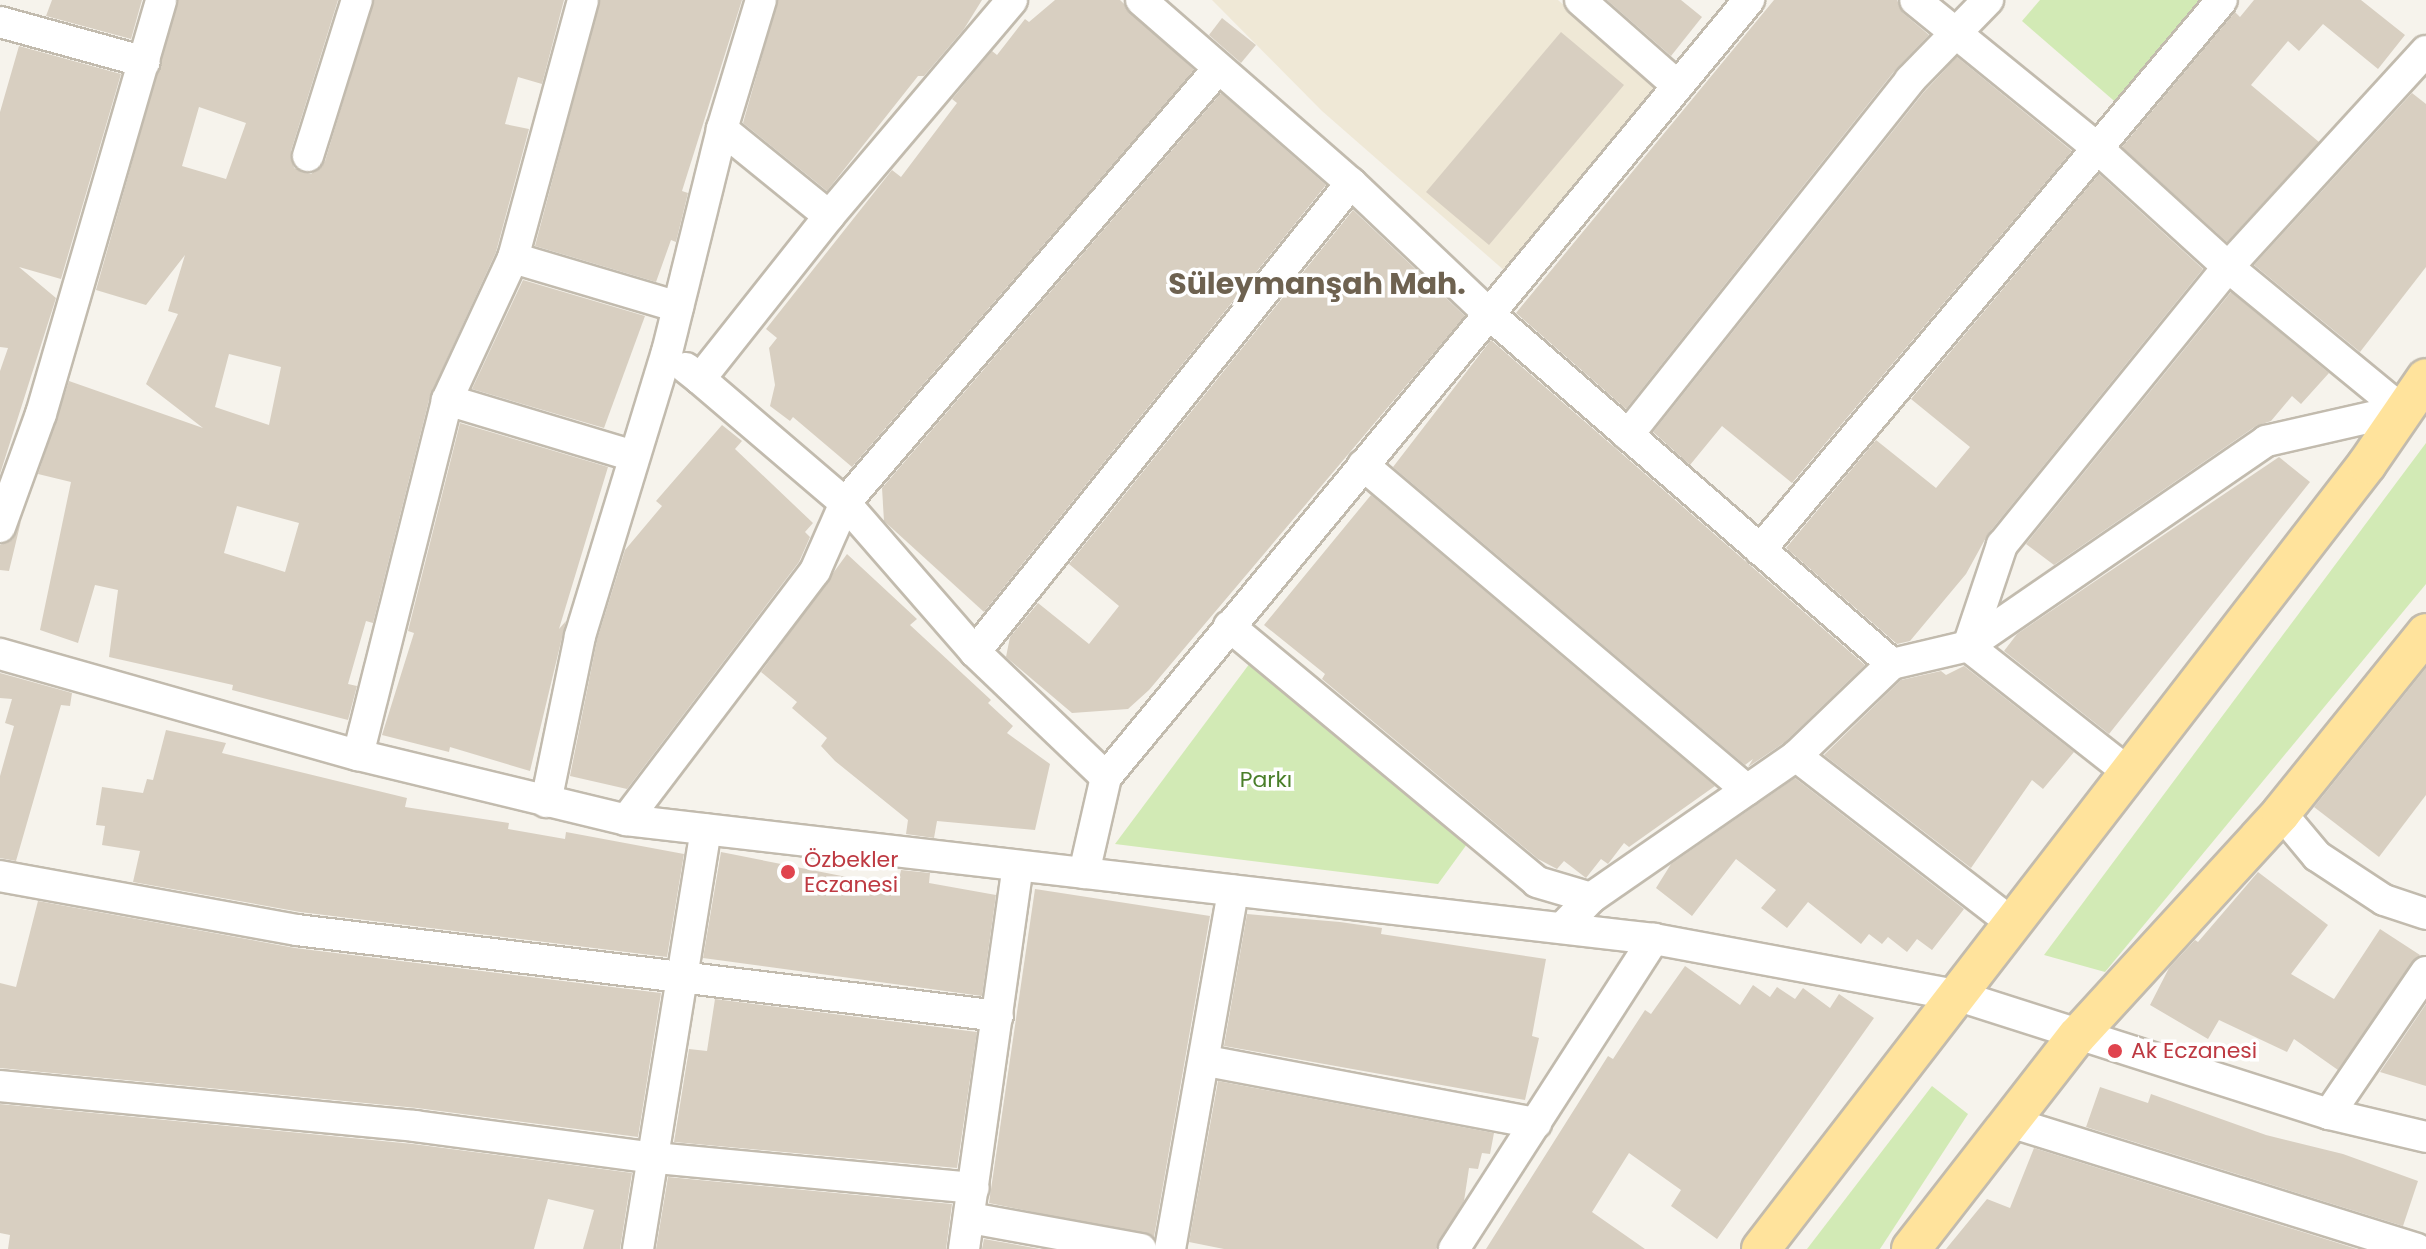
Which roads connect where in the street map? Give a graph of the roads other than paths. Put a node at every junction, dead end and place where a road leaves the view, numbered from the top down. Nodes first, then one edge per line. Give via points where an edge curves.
1 (161, 0) edge
2 (357, 0) edge
3 (583, 0) edge
4 (761, 0) edge
5 (1012, 0) edge
6 (1141, 0) edge
7 (1580, 0) edge
8 (1749, 0) edge
9 (1915, 0) edge
10 (1988, 0) edge
11 (2222, 0) edge
12 (0, 22) edge
13 (1955, 34) junction
14 (2426, 51) edge
15 (145, 62) junction
16 (1218, 69) junction
17 (1678, 86) junction
18 (722, 129) junction
19 (2096, 147) junction
20 (308, 156) dead end
21 (1351, 183) junction
22 (829, 216) junction
23 (513, 258) junction
24 (2228, 267) junction
25 (678, 307) junction
26 (1488, 313) junction
27 (667, 352) junction
28 (2426, 378) edge
29 (700, 379) junction
30 (447, 400) junction
31 (2402, 410) junction
32 (1628, 435) junction
33 (634, 456) junction
34 (1363, 465) junction
35 (845, 503) junction
36 (0, 527) edge
37 (1760, 550) junction
38 (1229, 626) junction
39 (2426, 633) edge
40 (1968, 646) junction
41 (975, 652) junction
42 (0, 654) edge
43 (1892, 664) junction
44 (358, 755) junction
45 (1796, 756) junction
46 (2128, 772) junction
47 (1106, 777) junction
48 (1747, 790) junction
49 (546, 802) junction
50 (2281, 813) junction
51 (626, 820) junction
52 (706, 829) junction
53 (1018, 867) junction
54 (1084, 873) junction
55 (0, 876) edge
56 (1233, 890) junction
57 (1591, 898) junction
58 (2426, 914) edge
59 (2012, 923) junction
60 (1562, 928) junction
61 (1654, 939) junction
62 (2426, 972) edge
63 (679, 976) junction
64 (1956, 995) junction
65 (998, 1016) junction
66 (2077, 1036) junction
67 (1207, 1061) junction
68 (0, 1086) edge
69 (2329, 1114) junction
70 (1536, 1123) junction
71 (2013, 1123) junction
72 (2426, 1137) edge
73 (656, 1158) junction
74 (974, 1188) junction
75 (970, 1218) junction
76 (638, 1249) edge
77 (964, 1249) edge
78 (1141, 1249) edge
79 (1170, 1249) edge
80 (1454, 1249) edge
81 (1761, 1249) edge
82 (1911, 1249) edge
83 (2417, 1249) edge

1 - 15 street
2 - 20 street
3 - 23 street
4 - 18 street
5 - 22 street
6 - 16 street
7 - 17 street
8 - 17 street
9 - 13 street
10 - 13 street
11 - 19 street
12 - 15 street
13 - 19 street
13 - 32 street via 1910,80
14 - 24 street
15 - 36 street via 41,414
16 - 21 street
16 - 35 street
17 - 26 street
18 - 22 street
18 - 25 street
19 - 24 street
19 - 37 street
21 - 26 street
21 - 41 street
22 - 29 street
23 - 25 street
23 - 30 street
24 - 31 street
24 - 40 street via 2002,545
25 - 27 street
26 - 32 street
26 - 34 street
27 - 29 street
27 - 33 street
28 - 31 main road
29 - 35 street
30 - 33 street
30 - 44 street
31 - 40 street via 2266,441
31 - 46 main road via 2367,464
32 - 37 street
33 - 49 street via 580,636
34 - 38 street
34 - 48 street
35 - 41 street
35 - 51 street via 815,571
37 - 43 street
38 - 47 street
38 - 57 street via 1537,882
39 - 50 main road
40 - 43 street
40 - 46 street
41 - 47 street
42 - 44 street
43 - 45 street
44 - 49 street
45 - 48 street
45 - 59 street
46 - 59 main road
47 - 54 street
48 - 57 street
49 - 51 street
50 - 58 street via 2317,856 2384,900
50 - 66 main road
51 - 52 street
52 - 53 street
52 - 63 street
53 - 54 street
53 - 65 street
54 - 56 street
55 - 63 street via 297,930
56 - 60 street
56 - 67 street
57 - 60 street
59 - 64 main road
60 - 61 street
61 - 64 street
61 - 70 street
62 - 69 street
63 - 65 street
63 - 73 street
64 - 66 street
64 - 81 main road
65 - 74 street
66 - 69 street
66 - 71 main road
67 - 70 street
67 - 79 street
68 - 73 street via 415,1126
69 - 72 street
70 - 80 street
71 - 82 main road
71 - 83 street
73 - 74 street
73 - 76 street
74 - 75 street
75 - 77 street
75 - 78 street

